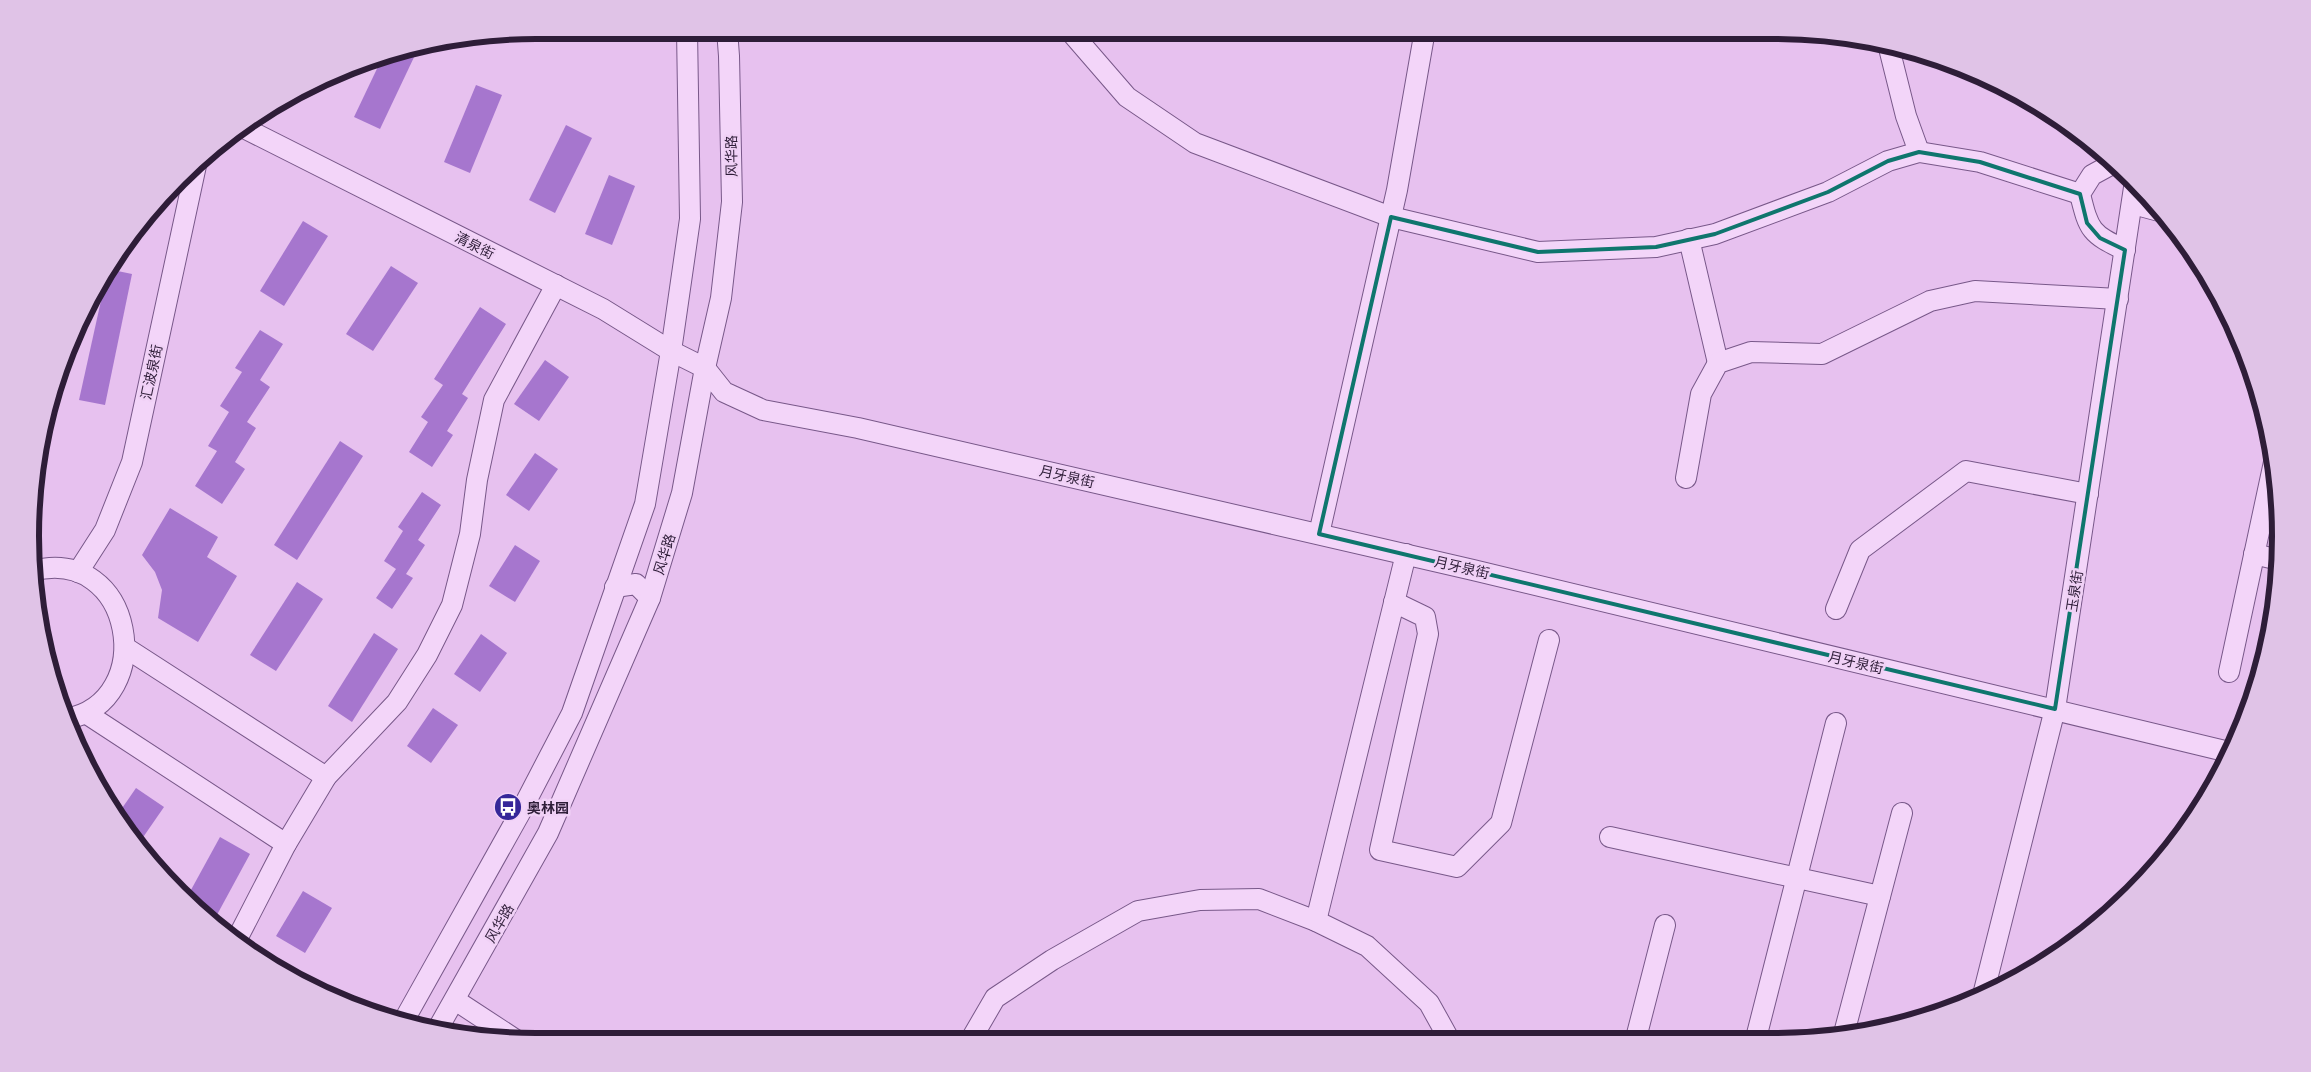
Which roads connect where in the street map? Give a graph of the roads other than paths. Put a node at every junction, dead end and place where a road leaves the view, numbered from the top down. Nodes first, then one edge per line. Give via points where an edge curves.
1 (687, 39) edge
2 (728, 39) edge
3 (1077, 39) edge
4 (1423, 39) edge
5 (1890, 53) edge
6 (249, 131) edge
7 (1919, 152) junction
8 (2108, 166) edge
9 (193, 176) edge
10 (2134, 191) edge
11 (2080, 194) junction
12 (2132, 204) junction
13 (2149, 208) edge
14 (1391, 217) junction
15 (1689, 239) junction
16 (2125, 250) junction
17 (556, 285) junction
18 (2118, 299) junction
19 (671, 351) junction
20 (1718, 363) junction
21 (705, 368) junction
22 (1686, 478) dead end
23 (2269, 484) edge
24 (2088, 494) junction
25 (1319, 534) junction
26 (1406, 554) junction
27 (2254, 554) junction
28 (2271, 558) edge
29 (40, 569) edge
30 (78, 572) junction
31 (615, 587) junction
32 (650, 598) junction
33 (1394, 602) junction
34 (1836, 609) dead end
35 (1549, 640) dead end
36 (126, 648) junction
37 (2229, 672) dead end
38 (2055, 709) junction
39 (87, 714) junction
40 (73, 717) edge
41 (1836, 723) dead end
42 (2223, 750) edge
43 (326, 777) junction
44 (1902, 813) dead end
45 (1610, 837) dead end
46 (286, 844) junction
47 (1797, 877) junction
48 (1880, 896) junction
49 (1316, 921) junction
50 (1665, 925) dead end
51 (239, 934) edge
52 (1985, 986) edge
53 (455, 1000) junction
54 (406, 1016) edge
55 (441, 1024) edge
56 (1845, 1028) edge
57 (504, 1032) edge
58 (974, 1033) edge
59 (1446, 1033) edge
60 (1637, 1033) edge
61 (1757, 1033) edge

1 - 19 street via 690,220
2 - 21 street, 风华路 via 732,202 721,298
3 - 14 street via 1127,97 1195,143
4 - 14 street
5 - 7 street
6 - 17 street, 清泉街
7 - 11 street via 1980,162
7 - 15 street via 1888,161 1828,192 1715,234
8 - 11 street via 2092,175
9 - 30 street, 汇波泉街 via 132,462 105,530
10 - 12 street, 玉泉街
11 - 16 street via 2087,223 2100,238
12 - 13 street
12 - 16 street, 玉泉街
14 - 15 street via 1538,252 1656,246
14 - 25 street
15 - 20 street
16 - 18 street, 玉泉街
17 - 19 street, 清泉街 via 603,309
17 - 43 street via 494,400 477,480 470,534 452,604 427,655 397,702
18 - 20 street via 1975,291 1930,301 1822,354 1751,352
18 - 24 street, 玉泉街
19 - 21 street, 清泉街
19 - 31 street via 645,504
20 - 22 street via 1701,394
21 - 25 street, 月牙泉街 via 724,392 763,410 858,428
21 - 32 street, 风华路 via 682,493
23 - 27 street
24 - 34 street via 1966,472 1860,550
24 - 38 street, 玉泉街
25 - 26 street, 月牙泉街
26 - 33 street
26 - 38 street, 月牙泉街
27 - 28 street
27 - 37 street
29 - 30 street via 50,566
30 - 36 street via 96,582 111,598 123,624
31 - 32 street via 636,584
31 - 54 street via 572,712 520,813
32 - 53 street, 风华路 via 548,833
33 - 35 street via 1424,617 1428,634 1380,850 1457,868 1501,823
33 - 49 street
36 - 39 street via 120,674 107,694
36 - 43 street
38 - 42 street, 月牙泉街
38 - 52 street, 玉泉街
39 - 40 street
39 - 46 street
41 - 47 street
43 - 46 street
44 - 48 street
45 - 47 street
46 - 51 street
47 - 48 street
47 - 61 street
48 - 56 street
49 - 58 street via 1260,899 1200,900 1138,911 1052,960 995,998
49 - 59 street via 1367,946 1429,1003
50 - 60 street
53 - 55 street, 风华路
53 - 57 street

